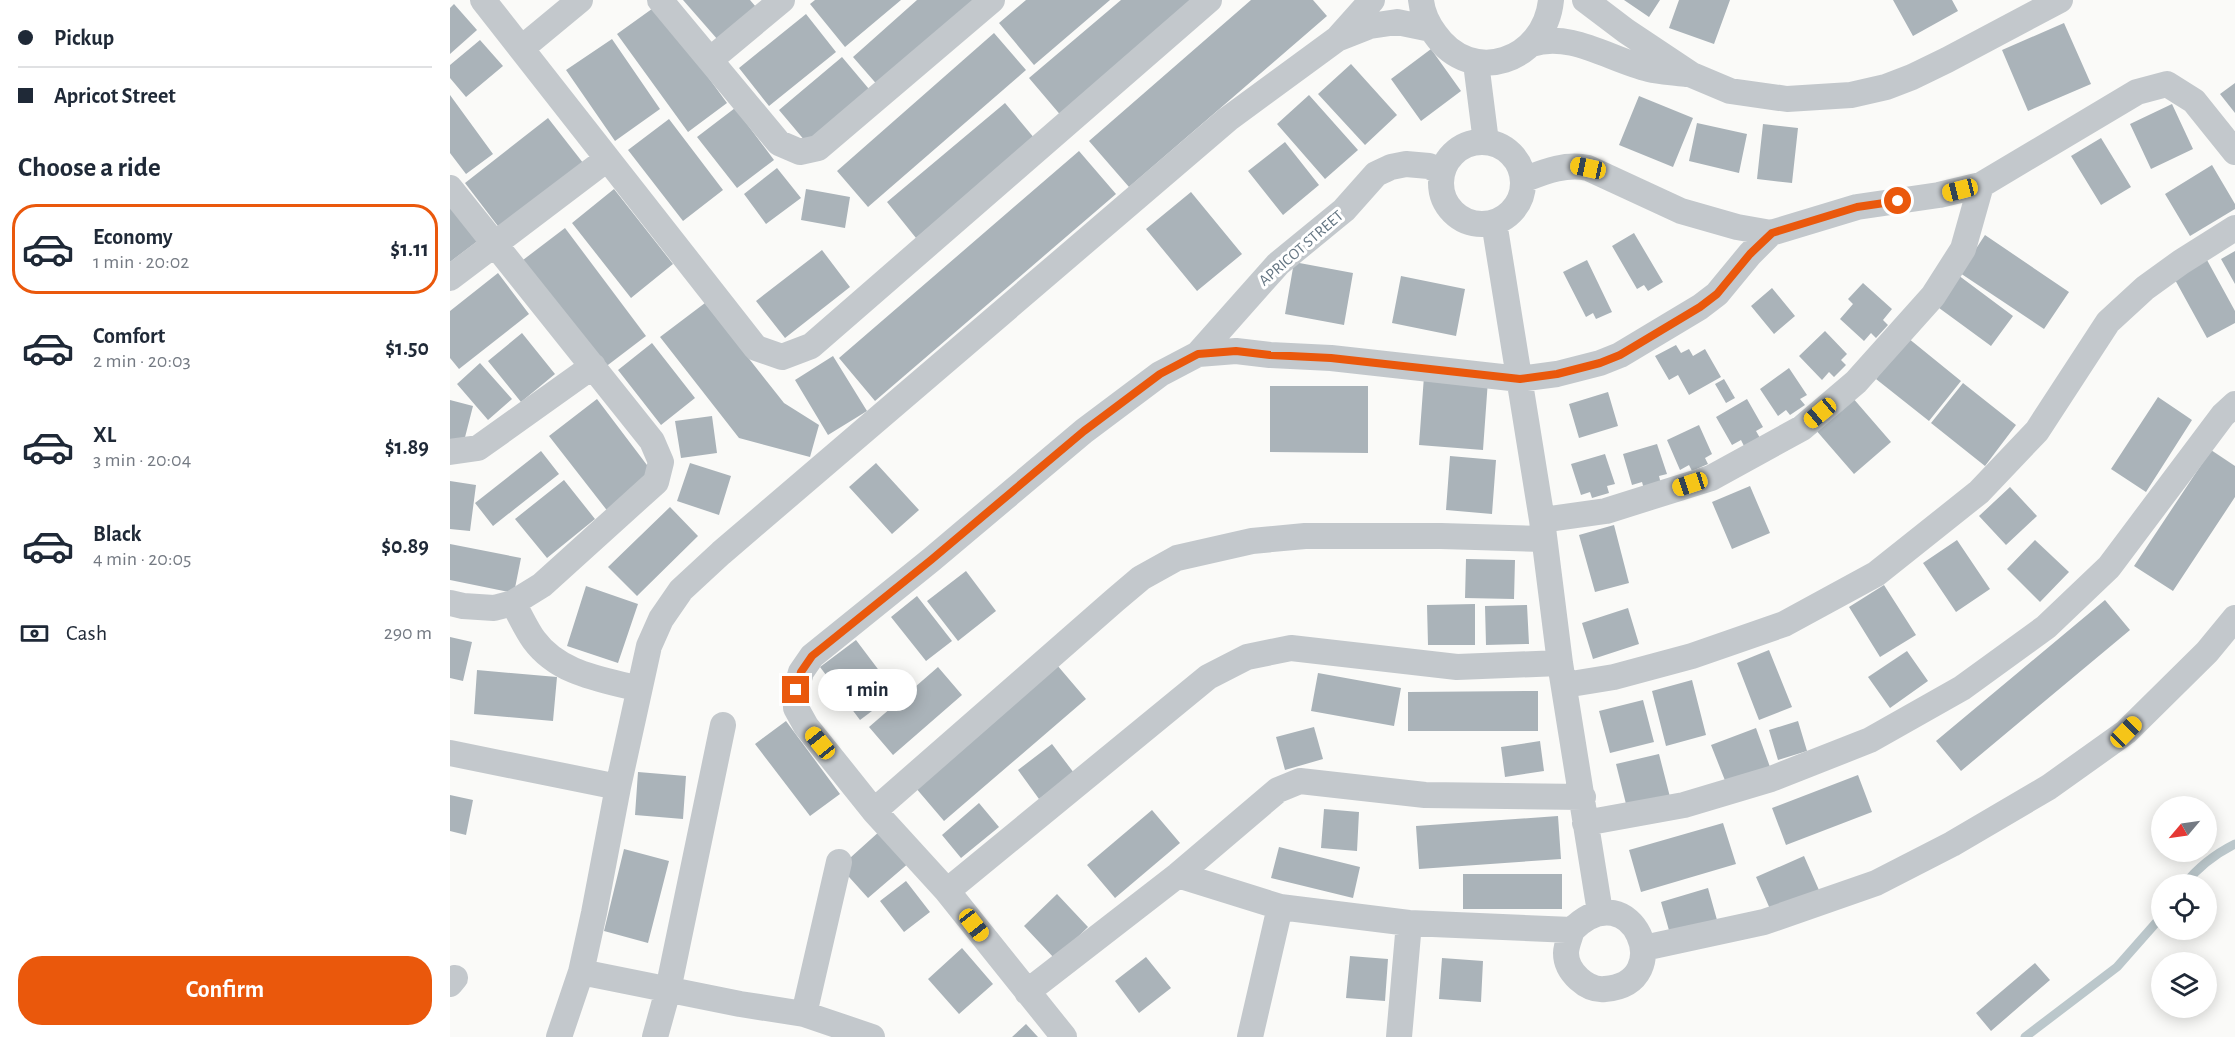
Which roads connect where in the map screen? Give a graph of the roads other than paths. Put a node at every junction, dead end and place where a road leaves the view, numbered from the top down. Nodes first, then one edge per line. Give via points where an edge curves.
1 (483, 0) edge
2 (580, 0) edge
3 (660, 0) edge
4 (782, 0) edge
5 (992, 0) edge
6 (1209, 0) edge
7 (1372, 0) edge
8 (1421, 0) edge
9 (1551, 0) edge
10 (1585, 0) edge
11 (2060, 0) edge
12 (1431, 29) junction
13 (1337, 39) junction
14 (1531, 44) junction
15 (522, 48) junction
16 (710, 60) junction
17 (1476, 63) junction
18 (1692, 75) junction
19 (1486, 142) junction
20 (2235, 152) edge
21 (607, 159) junction
22 (1442, 172) junction
23 (1523, 180) junction
24 (1981, 185) junction
25 (450, 188) edge
26 (1494, 222) junction
27 (2235, 228) edge
28 (1772, 233) junction
29 (495, 245) junction
30 (450, 278) edge
31 (1198, 354) junction
32 (593, 366) junction
33 (1520, 379) junction
34 (2235, 404) edge
35 (450, 452) edge
36 (1543, 530) junction
37 (450, 603) edge
38 (513, 603) junction
39 (2235, 618) edge
40 (1562, 674) junction
41 (639, 689) junction
42 (723, 725) dead end
43 (450, 753) edge
44 (618, 787) junction
45 (1583, 797) junction
46 (874, 810) junction
47 (1585, 823) junction
48 (839, 862) dead end
49 (1178, 875) junction
50 (947, 891) junction
51 (1280, 908) junction
52 (1600, 912) junction
53 (1409, 923) junction
54 (1572, 930) junction
55 (1644, 948) junction
56 (580, 972) junction
57 (668, 990) junction
58 (1027, 992) junction
59 (804, 1014) junction
60 (559, 1037) edge
61 (655, 1037) edge
62 (872, 1037) edge
63 (1065, 1037) edge
64 (1250, 1037) edge
65 (1400, 1037) edge

1 - 15 street
2 - 15 street
3 - 16 street
4 - 16 street
5 - 16 street via 819,148 800,152 779,143
6 - 21 street via 811,346 782,357 756,348
7 - 13 street
8 - 12 street
9 - 14 street via 1545,27
10 - 18 street
11 - 18 street via 1912,77 1851,95 1787,99 1761,96 1730,91
12 - 13 street via 1397,22 1370,26
12 - 17 street via 1454,54
13 - 41 street via 1228,119 681,590 649,646
14 - 17 street via 1494,62
14 - 18 street via 1543,40 1574,43 1649,69
15 - 21 street
17 - 19 street
19 - 22 street via 1466,144 1450,155
19 - 23 street via 1504,148 1517,162
20 - 24 street via 2194,101 2167,84 2137,92
21 - 29 street
22 - 26 street via 1442,195 1453,213 1473,224
22 - 31 street, APRICOT STREET via 1429,166 1406,164 1376,174 1344,210 1278,264
23 - 26 street via 1520,198 1510,213
23 - 28 street via 1549,171 1588,168 1681,211
24 - 28 street via 1857,207
24 - 36 street via 1963,249 1934,296 1856,382 1802,428 1711,478
25 - 29 street
26 - 33 street
27 - 40 street via 2145,288 2108,322 2037,431 1979,492 1876,574 1784,624 1692,656 1614,677
28 - 33 street via 1717,294 1633,348 1600,363
29 - 30 street
29 - 32 street
31 - 33 street via 1236,351 1331,358
31 - 46 street, APRICOT STREET via 1160,374 1084,431 812,656 801,672 796,708
32 - 35 street via 478,448
32 - 38 street via 652,441 661,462 656,482 542,585
33 - 36 street
34 - 47 street via 2109,567 2046,627 1962,688 1870,740 1771,779 1684,805
36 - 40 street
36 - 46 street via 1441,536 1305,536 1252,541 1177,558 1142,578 1115,600
37 - 38 street via 494,608
38 - 41 street via 534,640 555,663
39 - 55 street via 2207,652 2126,732 2049,787 1952,844 1876,883 1764,922
40 - 45 street
40 - 50 street via 1457,667 1291,648 1247,657 1208,677
41 - 44 street
42 - 57 street
43 - 44 street
44 - 56 street
45 - 47 street
45 - 49 street via 1425,795 1300,781 1278,790
46 - 50 street
47 - 52 street
48 - 59 street
49 - 51 street
49 - 58 street
50 - 58 street
51 - 53 street
51 - 64 street
52 - 54 street via 1584,918
52 - 55 street via 1620,915 1637,928
53 - 54 street
53 - 65 street
54 - 55 street via 1566,954 1575,977 1596,990 1621,988 1639,972
56 - 57 street
56 - 60 street
57 - 59 street
57 - 61 street
58 - 63 street
59 - 62 street

